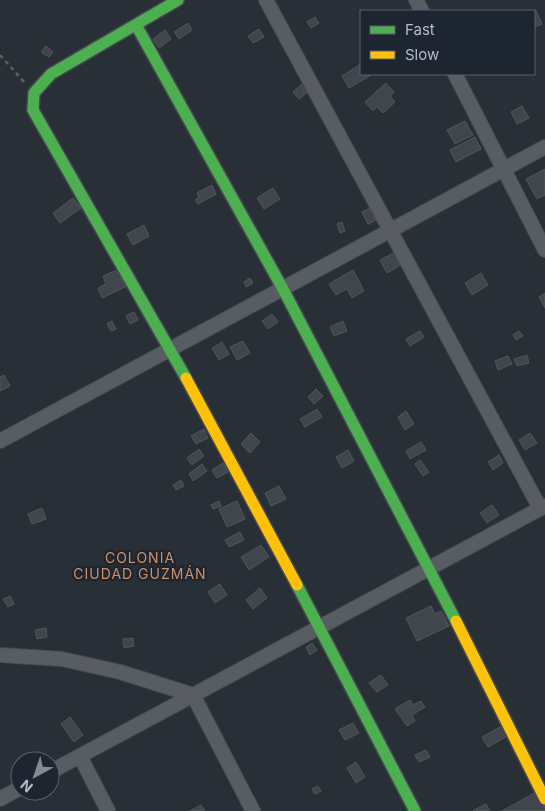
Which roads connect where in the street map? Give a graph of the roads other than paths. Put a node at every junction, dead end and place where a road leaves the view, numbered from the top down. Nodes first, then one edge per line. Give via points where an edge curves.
1 (178, 0) edge
2 (266, 0) edge
3 (136, 25) junction
4 (456, 75) edge
5 (545, 147) edge
6 (504, 169) junction
7 (390, 230) junction
8 (545, 250) edge
9 (283, 290) junction
10 (170, 349) junction
11 (0, 441) edge
12 (542, 507) edge
13 (429, 568) junction
14 (320, 627) junction
15 (0, 655) edge
16 (193, 695) junction
17 (80, 756) junction
18 (60, 767) edge
19 (545, 799) edge
20 (108, 811) edge
21 (253, 811) edge
22 (415, 811) edge

1 - 3 street
2 - 7 street
3 - 9 street
3 - 10 street via 52,74 34,93 33,110
4 - 6 street
5 - 6 street
6 - 7 street
6 - 8 street
7 - 9 street
7 - 12 street
9 - 10 street
9 - 13 street
10 - 11 street
10 - 14 street
12 - 13 street
13 - 14 street
13 - 19 street
14 - 16 street
14 - 22 street
15 - 16 street via 71,661 120,672
16 - 17 street
16 - 21 street
17 - 18 street
17 - 20 street

